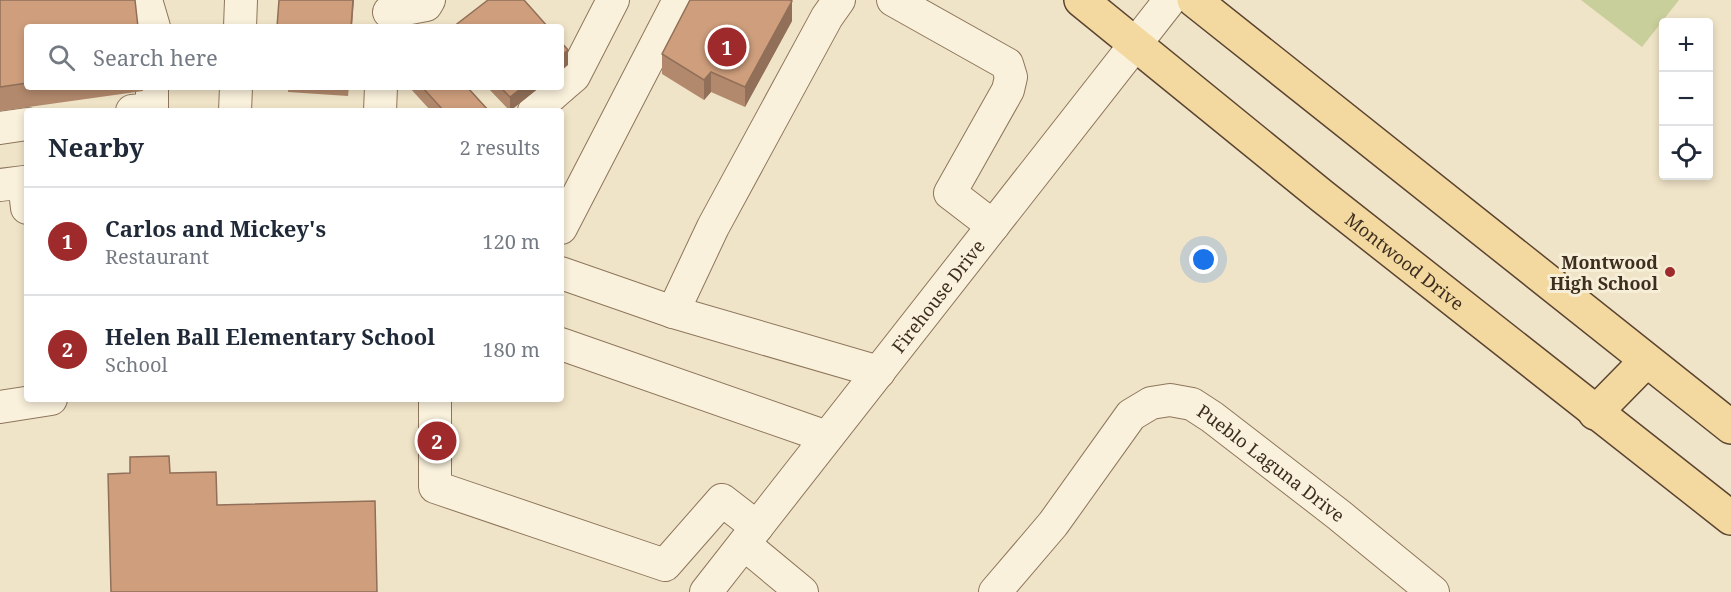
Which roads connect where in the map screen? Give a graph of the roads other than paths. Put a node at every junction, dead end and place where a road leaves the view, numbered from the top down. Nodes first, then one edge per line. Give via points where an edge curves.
1 (147, 0) edge
2 (241, 0) edge
3 (429, 0) edge
4 (613, 0) edge
5 (679, 0) edge
6 (839, 0) edge
7 (893, 0) edge
8 (1081, 0) edge
9 (1170, 0) edge
10 (1194, 0) edge
11 (389, 13) edge
12 (153, 24) edge
13 (240, 24) edge
14 (1136, 44) junction
15 (564, 84) edge
16 (152, 90) edge
17 (236, 90) edge
18 (381, 90) edge
19 (558, 90) edge
20 (152, 108) edge
21 (235, 108) edge
22 (380, 108) edge
23 (537, 108) edge
24 (24, 124) edge
25 (0, 128) edge
26 (24, 182) edge
27 (0, 185) edge
28 (564, 222) edge
29 (993, 226) junction
30 (564, 274) edge
31 (673, 312) junction
32 (564, 345) edge
33 (1646, 361) junction
34 (879, 372) junction
35 (29, 402) edge
36 (435, 402) edge
37 (0, 406) edge
38 (1595, 413) junction
39 (1731, 427) edge
40 (827, 437) junction
41 (1731, 518) edge
42 (750, 535) junction
43 (706, 592) edge
44 (802, 592) edge
45 (995, 592) edge
46 (1433, 592) edge

1 - 12 street
2 - 13 street
3 - 11 street via 426,5
4 - 15 street via 573,76
5 - 28 street
6 - 31 street via 729,197
7 - 29 street via 1007,64 1011,77 1008,90 950,193
8 - 14 main road, Montwood Drive
9 - 14 street, Firehouse Drive
10 - 33 main road
14 - 29 street, Firehouse Drive
14 - 38 main road, Montwood Drive
16 - 20 street
17 - 21 street
18 - 22 street
19 - 23 street
24 - 25 street
26 - 27 street
29 - 34 street, Firehouse Drive
30 - 31 street
31 - 34 street
32 - 40 street
33 - 38 main road
33 - 39 main road
34 - 40 street, Firehouse Drive
35 - 37 street
36 - 42 street via 435,486 665,565 722,500
38 - 41 main road, Montwood Drive
40 - 42 street, Firehouse Drive
42 - 43 street, Firehouse Drive
42 - 44 street
45 - 46 street, Pueblo Laguna Drive via 1053,524 1131,415 1151,403 1170,400 1192,404 1212,417

